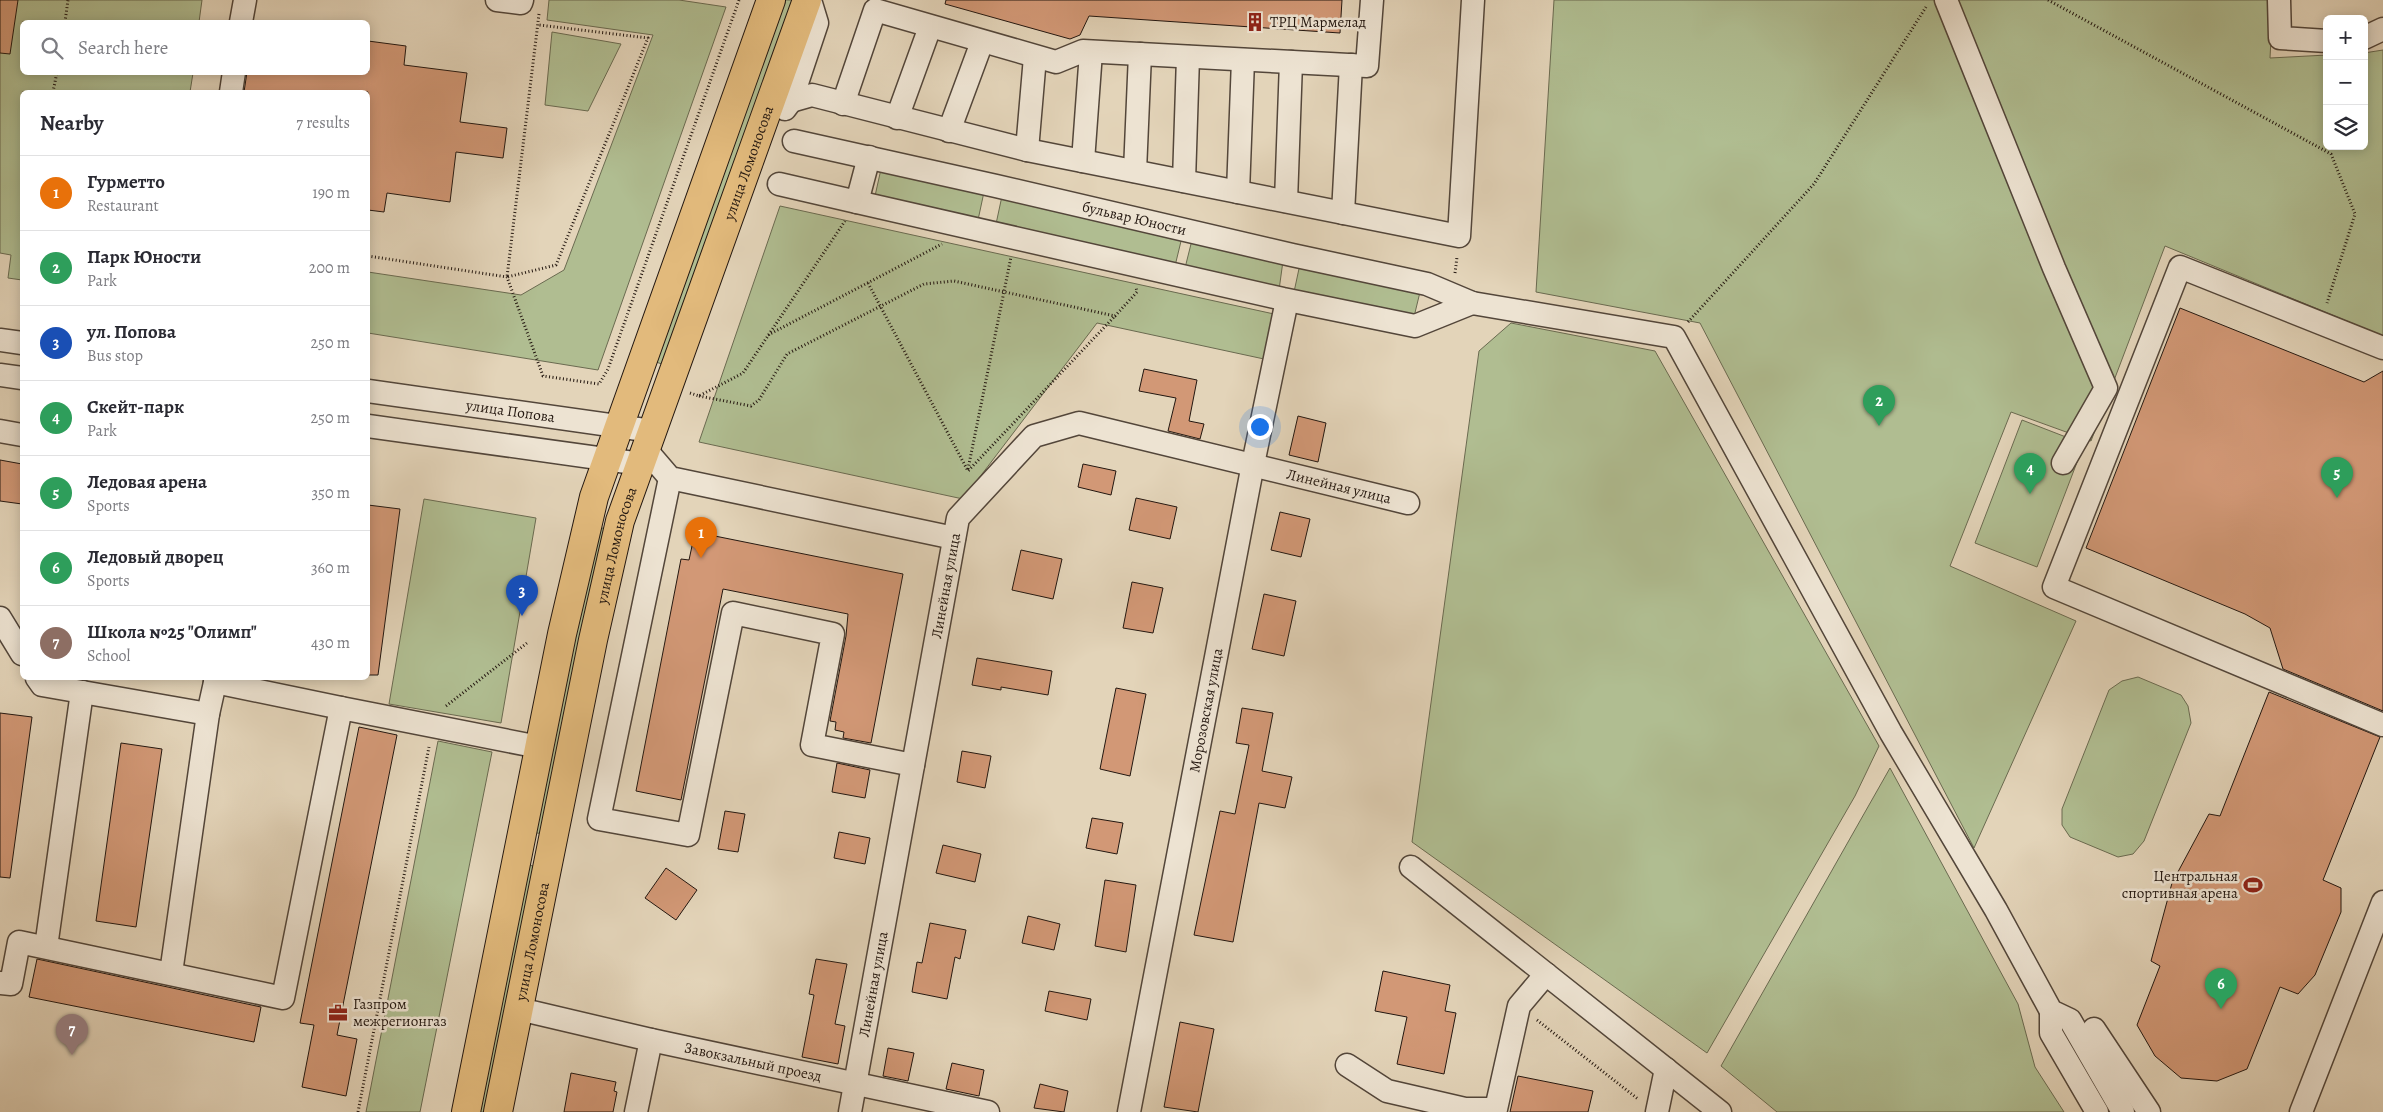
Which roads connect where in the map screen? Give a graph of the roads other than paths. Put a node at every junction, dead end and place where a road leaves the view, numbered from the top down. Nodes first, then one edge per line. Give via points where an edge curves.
1 (245, 0) edge
2 (497, 0) edge
3 (522, 0) edge
4 (771, 0) edge
5 (808, 0) edge
6 (1372, 0) edge
7 (1473, 0) edge
8 (1946, 0) edge
9 (2279, 0) edge
10 (242, 20) edge
11 (930, 27) junction
12 (2383, 29) edge
13 (2368, 36) edge
14 (2323, 41) edge
15 (982, 42) junction
16 (1090, 52) junction
17 (1140, 54) junction
18 (1035, 57) junction
19 (1188, 57) junction
20 (1243, 60) junction
21 (1291, 62) junction
22 (1351, 65) junction
23 (234, 75) edge
24 (231, 90) edge
25 (791, 101) junction
26 (843, 104) junction
27 (897, 118) junction
28 (763, 127) junction
29 (949, 131) junction
30 (794, 141) dead end
31 (1027, 150) junction
32 (869, 157) junction
33 (1083, 161) junction
34 (1135, 171) junction
35 (1184, 181) junction
36 (778, 184) dead end
37 (1238, 192) junction
38 (1286, 201) junction
39 (858, 202) junction
40 (1343, 213) junction
41 (1472, 303) junction
42 (1285, 310) dead end
43 (0, 340) edge
44 (20, 343) edge
45 (2383, 348) edge
46 (0, 375) edge
47 (20, 378) edge
48 (370, 391) edge
49 (370, 426) edge
50 (618, 426) junction
51 (0, 431) edge
52 (20, 434) edge
53 (646, 448) junction
54 (607, 460) junction
55 (2063, 463) dead end
56 (1253, 464) junction
57 (670, 478) junction
58 (1408, 503) dead end
59 (954, 538) junction
60 (0, 618) edge
61 (20, 651) edge
62 (38, 680) edge
63 (215, 680) edge
64 (82, 692) junction
65 (341, 708) junction
66 (208, 714) junction
67 (2383, 725) edge
68 (539, 747) junction
69 (913, 765) junction
70 (519, 846) junction
71 (550, 852) junction
72 (1411, 867) dead end
73 (2383, 902) edge
74 (46, 947) junction
75 (171, 973) junction
76 (1546, 974) junction
77 (0, 982) edge
78 (519, 1008) junction
79 (2051, 1011) junction
80 (2094, 1029) dead end
81 (651, 1040) junction
82 (1347, 1065) dead end
83 (1666, 1069) junction
84 (856, 1085) junction
85 (1648, 1106) edge
86 (1497, 1110) edge
87 (466, 1112) edge
88 (498, 1112) edge
89 (636, 1112) edge
90 (850, 1112) edge
91 (988, 1112) edge
92 (1129, 1112) edge
93 (1720, 1112) edge
94 (2097, 1112) edge
95 (2123, 1112) edge
96 (2149, 1112) edge
97 (2301, 1112) edge

1 - 10 street
2 - 3 street via 521,3
4 - 50 main road, улица Ломоносова
5 - 25 street via 817,23
5 - 28 main road, улица Ломоносова
6 - 22 street via 1367,66
7 - 40 street via 1459,236
8 - 55 street via 2106,388
9 - 14 street via 2280,38
11 - 15 street
11 - 26 street via 875,10
11 - 27 street
12 - 13 street
15 - 18 street
15 - 29 street
16 - 17 street
16 - 18 street via 1056,62
16 - 33 street
17 - 19 street
17 - 34 street
18 - 31 street
19 - 20 street
19 - 35 street
20 - 21 street
20 - 37 street
21 - 22 street
21 - 38 street
22 - 40 street
23 - 24 street
25 - 26 street via 812,95
25 - 28 street
26 - 27 street
27 - 29 street
28 - 53 main road, улица Ломоносова
29 - 31 street
30 - 32 street, бульвар Юности
31 - 33 street
32 - 39 street
32 - 41 street, бульвар Юности via 1426,284
33 - 34 street
34 - 35 street
35 - 37 street
36 - 39 street
37 - 38 street
38 - 40 street
39 - 41 street via 1415,326
41 - 79 street, бульвар Юности via 1674,338 1891,733 1996,910
42 - 56 street, Морозовская улица
43 - 44 street
45 - 67 street via 2180,267 2054,587
46 - 47 street
48 - 50 street, улица Попова
49 - 54 street
50 - 53 street, улица Попова
50 - 54 main road, улица Ломоносова
51 - 52 street
53 - 54 street
53 - 57 street
53 - 71 main road, улица Ломоносова via 620,521
54 - 68 main road, улица Ломоносова via 589,514
56 - 58 street, Линейная улица
56 - 59 street, Линейная улица via 1079,423 1034,436 958,518
56 - 92 street, Морозовская улица
57 - 59 street
57 - 69 street via 599,819 688,835 733,613 833,634 812,745
59 - 69 street, Линейная улица
60 - 61 street
62 - 64 street via 42,685
63 - 65 street
63 - 66 street
64 - 66 street
64 - 74 street
65 - 68 street
65 - 75 street via 283,998
66 - 75 street
68 - 70 main road, улица Ломоносова
69 - 84 street, Линейная улица
70 - 71 main road
70 - 87 main road, улица Ломоносова
71 - 78 main road, улица Ломоносова
72 - 76 street
73 - 97 street
74 - 75 street
74 - 77 street via 20,942 11,984
76 - 83 street
76 - 86 street via 1519,1006
78 - 81 street, Завокзальный проезд
78 - 88 main road, улица Ломоносова
79 - 94 street via 2052,1033
79 - 95 street via 2070,1020
80 - 96 street
81 - 84 street, Завокзальный проезд
81 - 89 street
82 - 86 street via 1387,1091 1465,1110
83 - 85 street
83 - 93 street
84 - 90 street, Линейная улица
84 - 91 street, Завокзальный проезд

